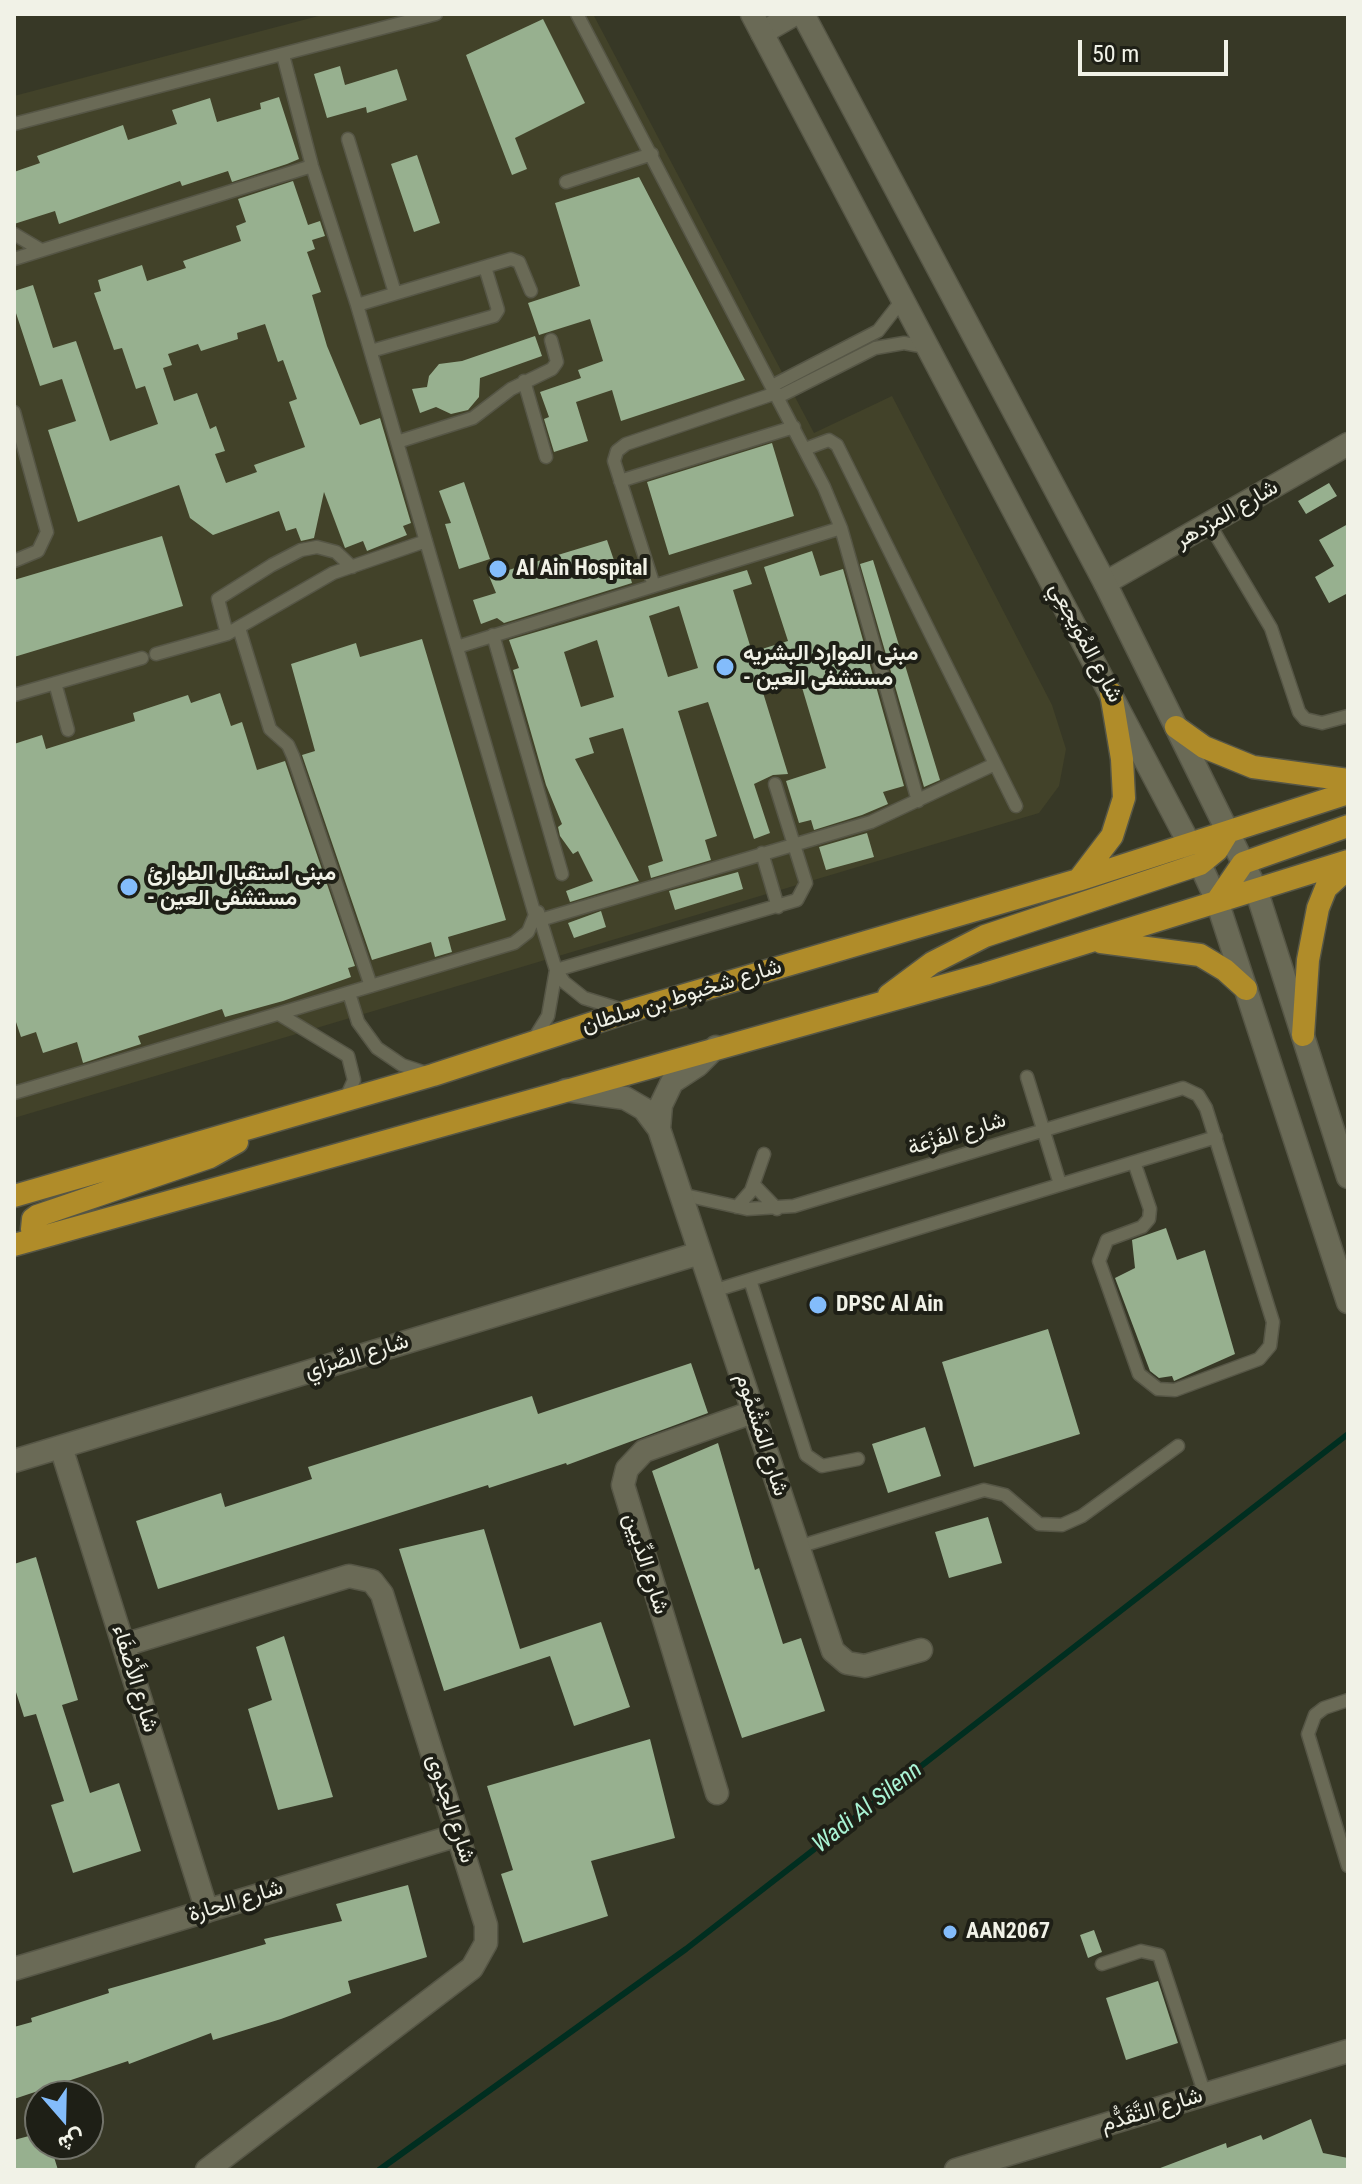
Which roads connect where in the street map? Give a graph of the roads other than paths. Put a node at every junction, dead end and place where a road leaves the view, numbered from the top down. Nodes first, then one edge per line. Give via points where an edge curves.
1 (436, 14) edge
2 (577, 14) edge
3 (795, 14) edge
4 (803, 14) edge
5 (757, 24) edge
6 (283, 55) junction
7 (14, 124) edge
8 (348, 139) dead end
9 (652, 154) junction
10 (312, 166) junction
11 (566, 182) dead end
12 (14, 234) edge
13 (41, 250) junction
14 (14, 259) edge
15 (485, 267) junction
16 (531, 291) dead end
17 (395, 293) junction
18 (903, 299) junction
19 (357, 305) junction
20 (551, 340) dead end
21 (929, 348) junction
22 (371, 351) junction
23 (524, 381) junction
24 (775, 392) junction
25 (14, 412) edge
26 (794, 427) junction
27 (397, 442) junction
28 (1348, 444) edge
29 (805, 449) junction
30 (546, 457) dead end
31 (620, 481) junction
32 (1210, 525) junction
33 (841, 528) junction
34 (426, 541) junction
35 (14, 561) edge
36 (352, 567) junction
37 (1105, 583) junction
38 (654, 586) junction
39 (233, 631) junction
40 (493, 635) junction
41 (457, 647) junction
42 (156, 654) dead end
43 (142, 658) dead end
44 (55, 683) junction
45 (1111, 693) junction
46 (14, 695) edge
47 (1348, 716) edge
48 (1176, 727) junction
49 (68, 730) dead end
50 (995, 764) junction
51 (1348, 780) edge
52 (775, 784) dead end
53 (1348, 793) edge
54 (918, 801) junction
55 (1016, 806) dead end
56 (1348, 826) edge
57 (1228, 832) junction
58 (794, 844) junction
59 (762, 853) junction
60 (1195, 854) junction
61 (1348, 861) edge
62 (1243, 863) junction
63 (1348, 868) edge
64 (562, 874) dead end
65 (1078, 880) junction
66 (1256, 889) junction
67 (1217, 901) junction
68 (535, 906) junction
69 (778, 907) junction
70 (540, 920) junction
71 (1083, 942) junction
72 (556, 970) junction
73 (371, 986) junction
74 (1246, 989) junction
75 (349, 993) junction
76 (885, 999) junction
77 (630, 1011) junction
78 (279, 1014) junction
79 (1303, 1035) junction
80 (531, 1043) junction
81 (716, 1047) junction
82 (433, 1075) junction
83 (1027, 1077) dead end
84 (566, 1090) junction
85 (14, 1093) edge
86 (344, 1102) junction
87 (266, 1125) junction
88 (659, 1129) junction
89 (1043, 1129) junction
90 (1216, 1137) junction
91 (764, 1154) dead end
92 (1134, 1162) junction
93 (1348, 1177) edge
94 (1060, 1184) junction
95 (754, 1185) junction
96 (680, 1194) junction
97 (14, 1196) edge
98 (737, 1207) junction
99 (777, 1209) junction
100 (43, 1235) junction
101 (14, 1245) edge
102 (700, 1253) junction
103 (750, 1280) junction
104 (713, 1291) junction
105 (1348, 1302) edge
106 (753, 1412) junction
107 (1178, 1446) dead end
108 (61, 1447) junction
109 (858, 1459) dead end
110 (14, 1461) edge
111 (798, 1547) junction
112 (124, 1645) junction
113 (921, 1650) dead end
114 (1348, 1700) edge
115 (717, 1793) dead end
116 (458, 1835) junction
117 (1348, 1866) edge
118 (207, 1911) junction
119 (1102, 1964) dead end
120 (14, 1969) edge
121 (1348, 2051) edge
122 (1205, 2095) junction
123 (207, 2170) edge
124 (956, 2170) edge

1 - 6 lane
2 - 9 lane
3 - 5 street
4 - 37 street, شارع المُوَيجعِي
5 - 18 street, شارع المُوَيجعِي
6 - 7 lane
6 - 10 lane
8 - 17 lane
9 - 11 lane
9 - 24 lane
10 - 13 lane
10 - 19 lane
12 - 13 lane
13 - 14 lane
15 - 16 lane via 515,259
15 - 17 lane
15 - 22 lane via 497,307 494,316
17 - 19 lane
18 - 21 street, شارع المُوَيجعِي
18 - 24 lane via 878,331
19 - 22 lane
20 - 23 lane via 556,366
21 - 24 lane via 904,343 875,348
21 - 45 street, شارع المُوَيجعِي
22 - 27 lane
23 - 27 lane via 473,418
23 - 30 lane
24 - 26 lane
24 - 31 lane via 626,444 614,461
25 - 35 lane via 47,526 38,551
26 - 29 lane
26 - 31 lane
27 - 34 lane
28 - 32 street, شارع المزدهر
29 - 33 lane
29 - 50 lane via 829,440 837,445
31 - 38 lane
32 - 37 street, شارع المزدهر
32 - 47 lane via 1271,628 1299,712 1322,723
33 - 38 lane
33 - 54 lane
34 - 36 lane
34 - 41 lane
36 - 39 lane via 303,588
36 - 39 lane via 336,552 317,547 272,565 218,599
37 - 48 street, شارع المُوَيجعِي
38 - 40 lane
39 - 42 lane
39 - 73 lane via 270,729 293,756
40 - 41 lane
40 - 64 lane
41 - 68 lane
43 - 44 lane
44 - 46 lane
44 - 49 lane
45 - 60 street, شارع المُوَيجعِي
45 - 65 main road via 1124,798 1103,852
48 - 51 main road via 1204,747 1253,767
48 - 57 street, شارع المُوَيجعِي
50 - 54 lane
50 - 55 lane
52 - 58 lane
53 - 57 main road, شارع شخبوط بن سلطان
54 - 58 lane via 871,822
56 - 62 main road
57 - 60 main road, شارع شخبوط بن سلطان
57 - 62 street, شارع المُوَيجعِي
58 - 59 lane
58 - 69 lane via 805,890 797,900
59 - 69 lane
59 - 70 lane
60 - 65 main road, شارع شخبوط بن سلطان
60 - 67 street, شارع المُوَيجعِي
60 - 76 main road via 985,936 932,963
61 - 66 main road
62 - 66 street, شارع المُوَيجعِي
62 - 67 main road
63 - 79 main road via 1326,888 1318,908
65 - 77 main road, شارع شخبوط بن سلطان
66 - 67 main road
66 - 79 street, شارع المُوَيجعِي
67 - 71 main road
67 - 74 street, شارع المُوَيجعِي
68 - 70 lane
68 - 73 lane via 532,924 514,943
69 - 72 lane
70 - 72 lane
71 - 74 main road via 1200,955
71 - 76 main road
72 - 77 lane via 584,998
72 - 80 lane via 548,1016
73 - 75 lane
74 - 105 street, شارع المُوَيجعِي
75 - 78 lane
75 - 82 lane via 358,1022 377,1048 402,1065
76 - 81 main road
77 - 80 main road, شارع شخبوط بن سلطان
78 - 85 lane
78 - 86 lane via 348,1056 354,1080
79 - 93 street, شارع المُوَيجعِي
80 - 82 main road, شارع شخبوط بن سلطان
81 - 84 main road
81 - 88 street via 672,1082 661,1105
82 - 86 main road, شارع شخبوط بن سلطان
83 - 89 lane
84 - 88 street, شارع المَشْمُوم via 625,1098 644,1109
84 - 100 main road
86 - 87 main road, شارع شخبوط بن سلطان
87 - 97 main road, شارع شخبوط بن سلطان
87 - 100 main road via 210,1157 37,1216 32,1229
88 - 96 street, شارع المَشْمُوم
89 - 90 lane, شارع الفَزْعَة via 1183,1088 1203,1101
89 - 94 lane
89 - 99 lane, شارع الفَزْعَة
90 - 92 lane
90 - 92 lane, شارع الفَزْعَة via 1273,1322 1273,1338 1259,1359 1175,1390 1150,1386 1139,1374 1099,1261 1107,1240 1142,1227 1149,1219
91 - 95 lane
92 - 94 lane
94 - 103 lane
95 - 98 lane
95 - 99 lane
96 - 98 lane, شارع الفَزْعَة
96 - 102 street, شارع المَشْمُوم
98 - 99 lane, شارع الفَزْعَة
100 - 101 main road
102 - 104 street, شارع المَشْمُوم
102 - 108 street, شارع الصِّرَاي
103 - 104 lane
103 - 109 lane via 806,1455 822,1466
104 - 106 street, شارع المَشْمُوم
106 - 111 street, شارع المَشْمُوم
106 - 115 street, شارع الدِّيين via 644,1451 627,1469 623,1485
107 - 111 lane via 1062,1525 1039,1524 1013,1500 984,1490
108 - 110 street, شارع الصِّرَاي
108 - 112 street, شارع الأَصْفَاء
111 - 113 street, شارع المَشْمُوم via 839,1658 865,1666
112 - 116 street, شارع الجدوى via 349,1576 372,1581 382,1594
112 - 118 street, شارع الأَصْفَاء
114 - 117 lane via 1315,1715 1308,1734
116 - 118 street, شارع الحارة
116 - 123 street, شارع الجدوى via 486,1925 479,1960
118 - 120 street, شارع الحارة
119 - 122 lane via 1148,1950 1159,1955
121 - 122 street, شارع التَّقَدُّم
122 - 124 street, شارع التَّقَدُّم

